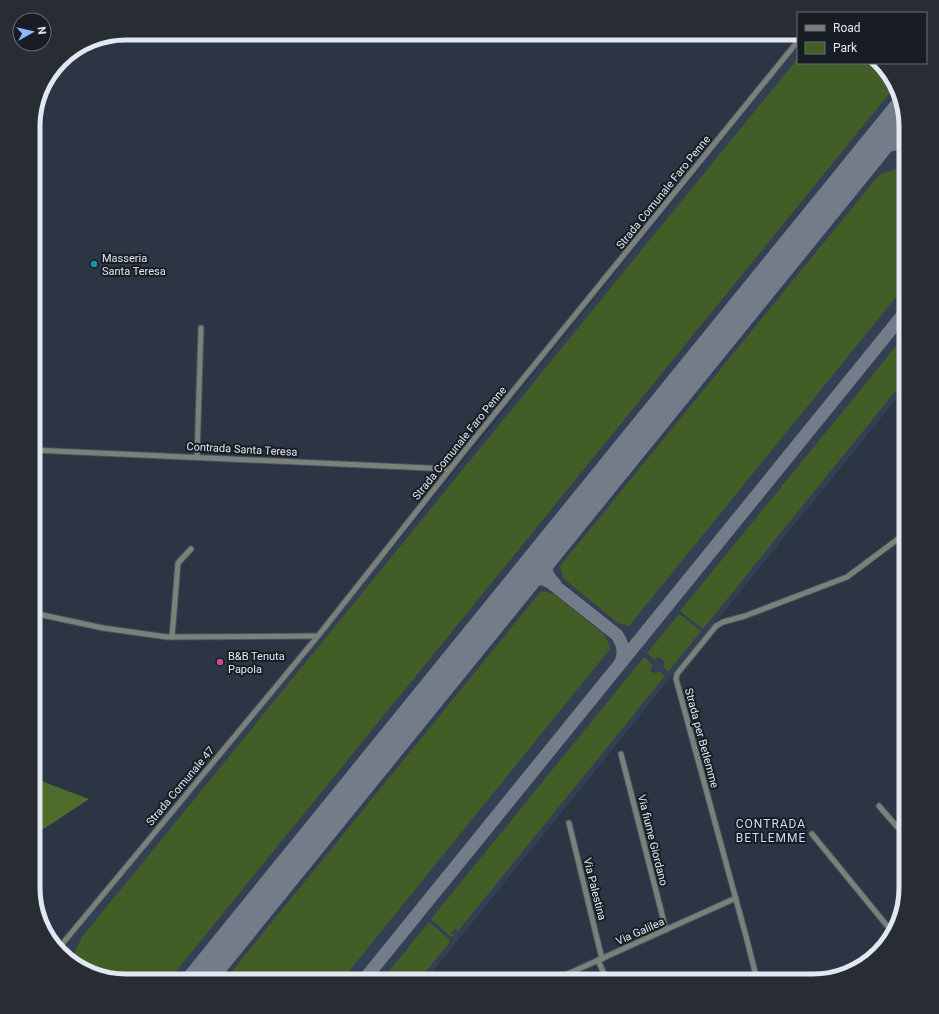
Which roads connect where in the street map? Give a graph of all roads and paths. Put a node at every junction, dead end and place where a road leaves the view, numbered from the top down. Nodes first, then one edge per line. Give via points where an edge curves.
1 (797, 42) edge
2 (201, 328) dead end
3 (40, 450) edge
4 (197, 457) junction
5 (450, 469) junction
6 (899, 538) edge
7 (191, 549) dead end
8 (40, 614) edge
9 (318, 636) junction
10 (172, 637) junction
11 (621, 754) dead end
12 (879, 806) dead end
13 (569, 824) dead end
14 (899, 829) edge
15 (812, 834) dead end
16 (736, 898) junction
17 (889, 928) edge
18 (666, 930) junction
19 (62, 945) edge
20 (600, 960) junction
21 (568, 974) edge
22 (605, 974) edge
23 (756, 974) edge

1 - 5 street, Strada Comunale Faro Penne
2 - 4 street
3 - 4 street, Contrada Santa Teresa
4 - 5 street, Contrada Santa Teresa
5 - 9 street, Strada Comunale Faro Penne
6 - 16 street, Strada per Betlemme via 847,577 716,626 680,670 676,679
7 - 10 street via 178,563
8 - 10 street via 103,628
9 - 10 street
9 - 19 street, Strada Comunale 47
11 - 18 street, Via fiume Giordano
12 - 14 street
13 - 20 street, Via Palestina
15 - 17 street
16 - 18 street, Via Galilea
16 - 23 street, Strada per Betlemme
18 - 20 street, Via Galilea
20 - 21 street, Via Galilea
20 - 22 street, Via Palestina

